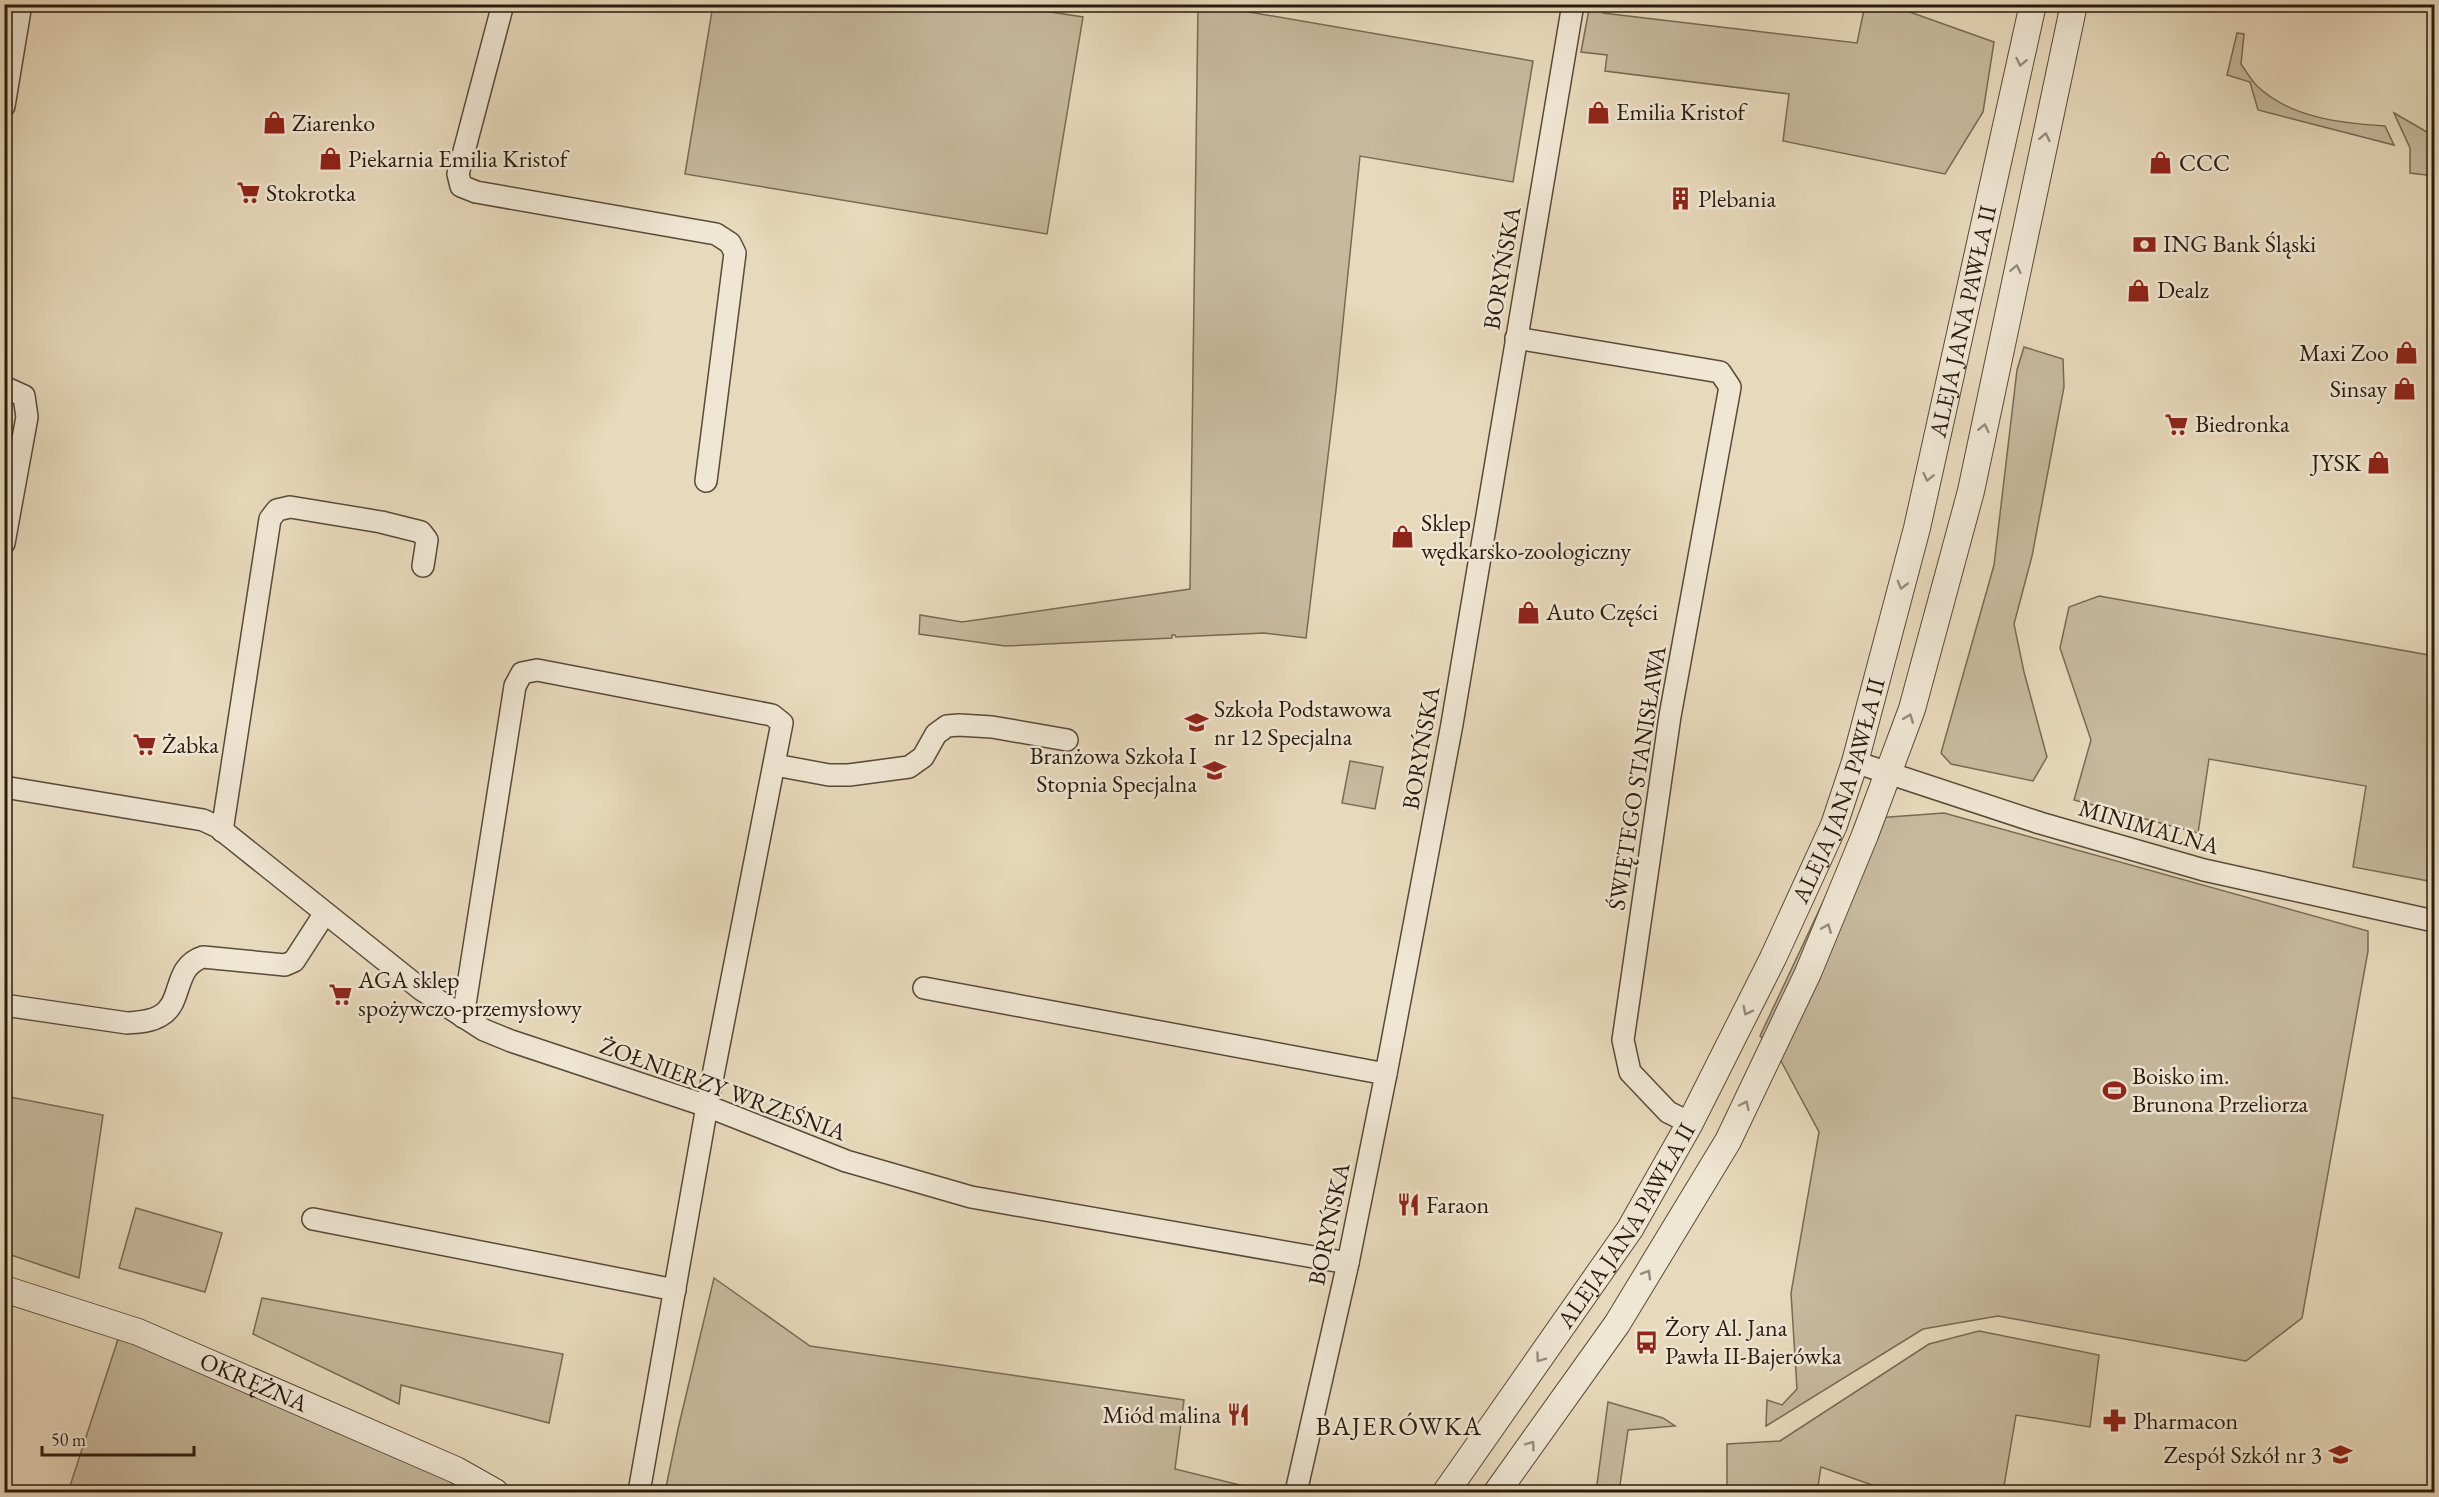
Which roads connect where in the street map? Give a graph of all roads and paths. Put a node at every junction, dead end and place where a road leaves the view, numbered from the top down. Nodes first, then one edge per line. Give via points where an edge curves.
1 (21, 4) edge
2 (503, 4) edge
3 (2033, 4) edge
4 (2074, 4) edge
5 (2088, 4) edge
6 (1573, 6) edge
7 (2057, 80) junction
8 (4, 106) edge
9 (1516, 338) junction
10 (4, 387) edge
11 (706, 482) dead end
12 (4, 543) edge
13 (423, 566) dead end
14 (1067, 740) dead end
15 (1855, 762) junction
16 (775, 765) junction
17 (1888, 773) junction
18 (4, 787) edge
19 (222, 831) junction
20 (325, 913) junction
21 (2434, 921) edge
22 (924, 988) dead end
23 (4, 1005) edge
24 (463, 1017) junction
25 (1386, 1074) junction
26 (707, 1106) junction
27 (1690, 1123) junction
28 (312, 1219) dead end
29 (1348, 1263) junction
30 (4, 1289) edge
31 (675, 1290) junction
32 (495, 1492) edge
33 (639, 1492) edge
34 (1296, 1492) edge
35 (1446, 1492) edge
36 (1497, 1492) edge

1 - 8 street
2 - 11 street via 460,165 461,186 476,192 716,234 730,243 735,253
3 -> 15 street, ALEJA JANA PAWŁA II via 1917,528
4 - 7 street, ALEJA JANA PAWŁA II
5 - 7 street
6 - 9 street, BORYŃSKA
17 -> 7 street, ALEJA JANA PAWŁA II via 1912,709 1971,491
9 - 25 street, BORYŃSKA via 1454,714
9 - 27 street, ŚWIĘTEGO STANISŁAWA via 1720,372 1730,387 1670,716 1623,1040 1630,1072 1668,1112
10 - 12 street via 24,396 27,417
13 - 19 street via 427,540 421,532 290,507 277,510 270,519
14 - 16 street via 992,727 947,726 936,734 923,757 909,767 829,776
15 - 17 street, MINIMALNA
15 -> 27 street, ALEJA JANA PAWŁA II via 1834,825
16 - 24 street via 782,723 772,715 537,670 522,673 515,686
16 - 26 street
17 - 21 street, MINIMALNA via 2040,823 2204,870
36 -> 17 street, ALEJA JANA PAWŁA II via 1617,1324 1728,1141 1808,973
18 - 19 street, ŻOŁNIERZY WRZEŚNIA via 203,820
19 - 20 street, ŻOŁNIERZY WRZEŚNIA
20 - 23 street via 294,961 285,965 203,957 194,960 184,970 169,1010 146,1022 128,1023
20 - 24 street, ŻOŁNIERZY WRZEŚNIA via 422,990
22 - 25 street
24 - 26 street, ŻOŁNIERZY WRZEŚNIA via 511,1041
25 - 29 street, BORYŃSKA
26 - 29 street, ŻOŁNIERZY WRZEŚNIA via 846,1161 971,1197
26 - 31 street
27 -> 35 street, ALEJA JANA PAWŁA II via 1630,1229
28 - 31 street
29 - 34 street, BORYŃSKA
30 - 32 street, OKRĘŻNA via 138,1332 456,1470
31 - 33 street

